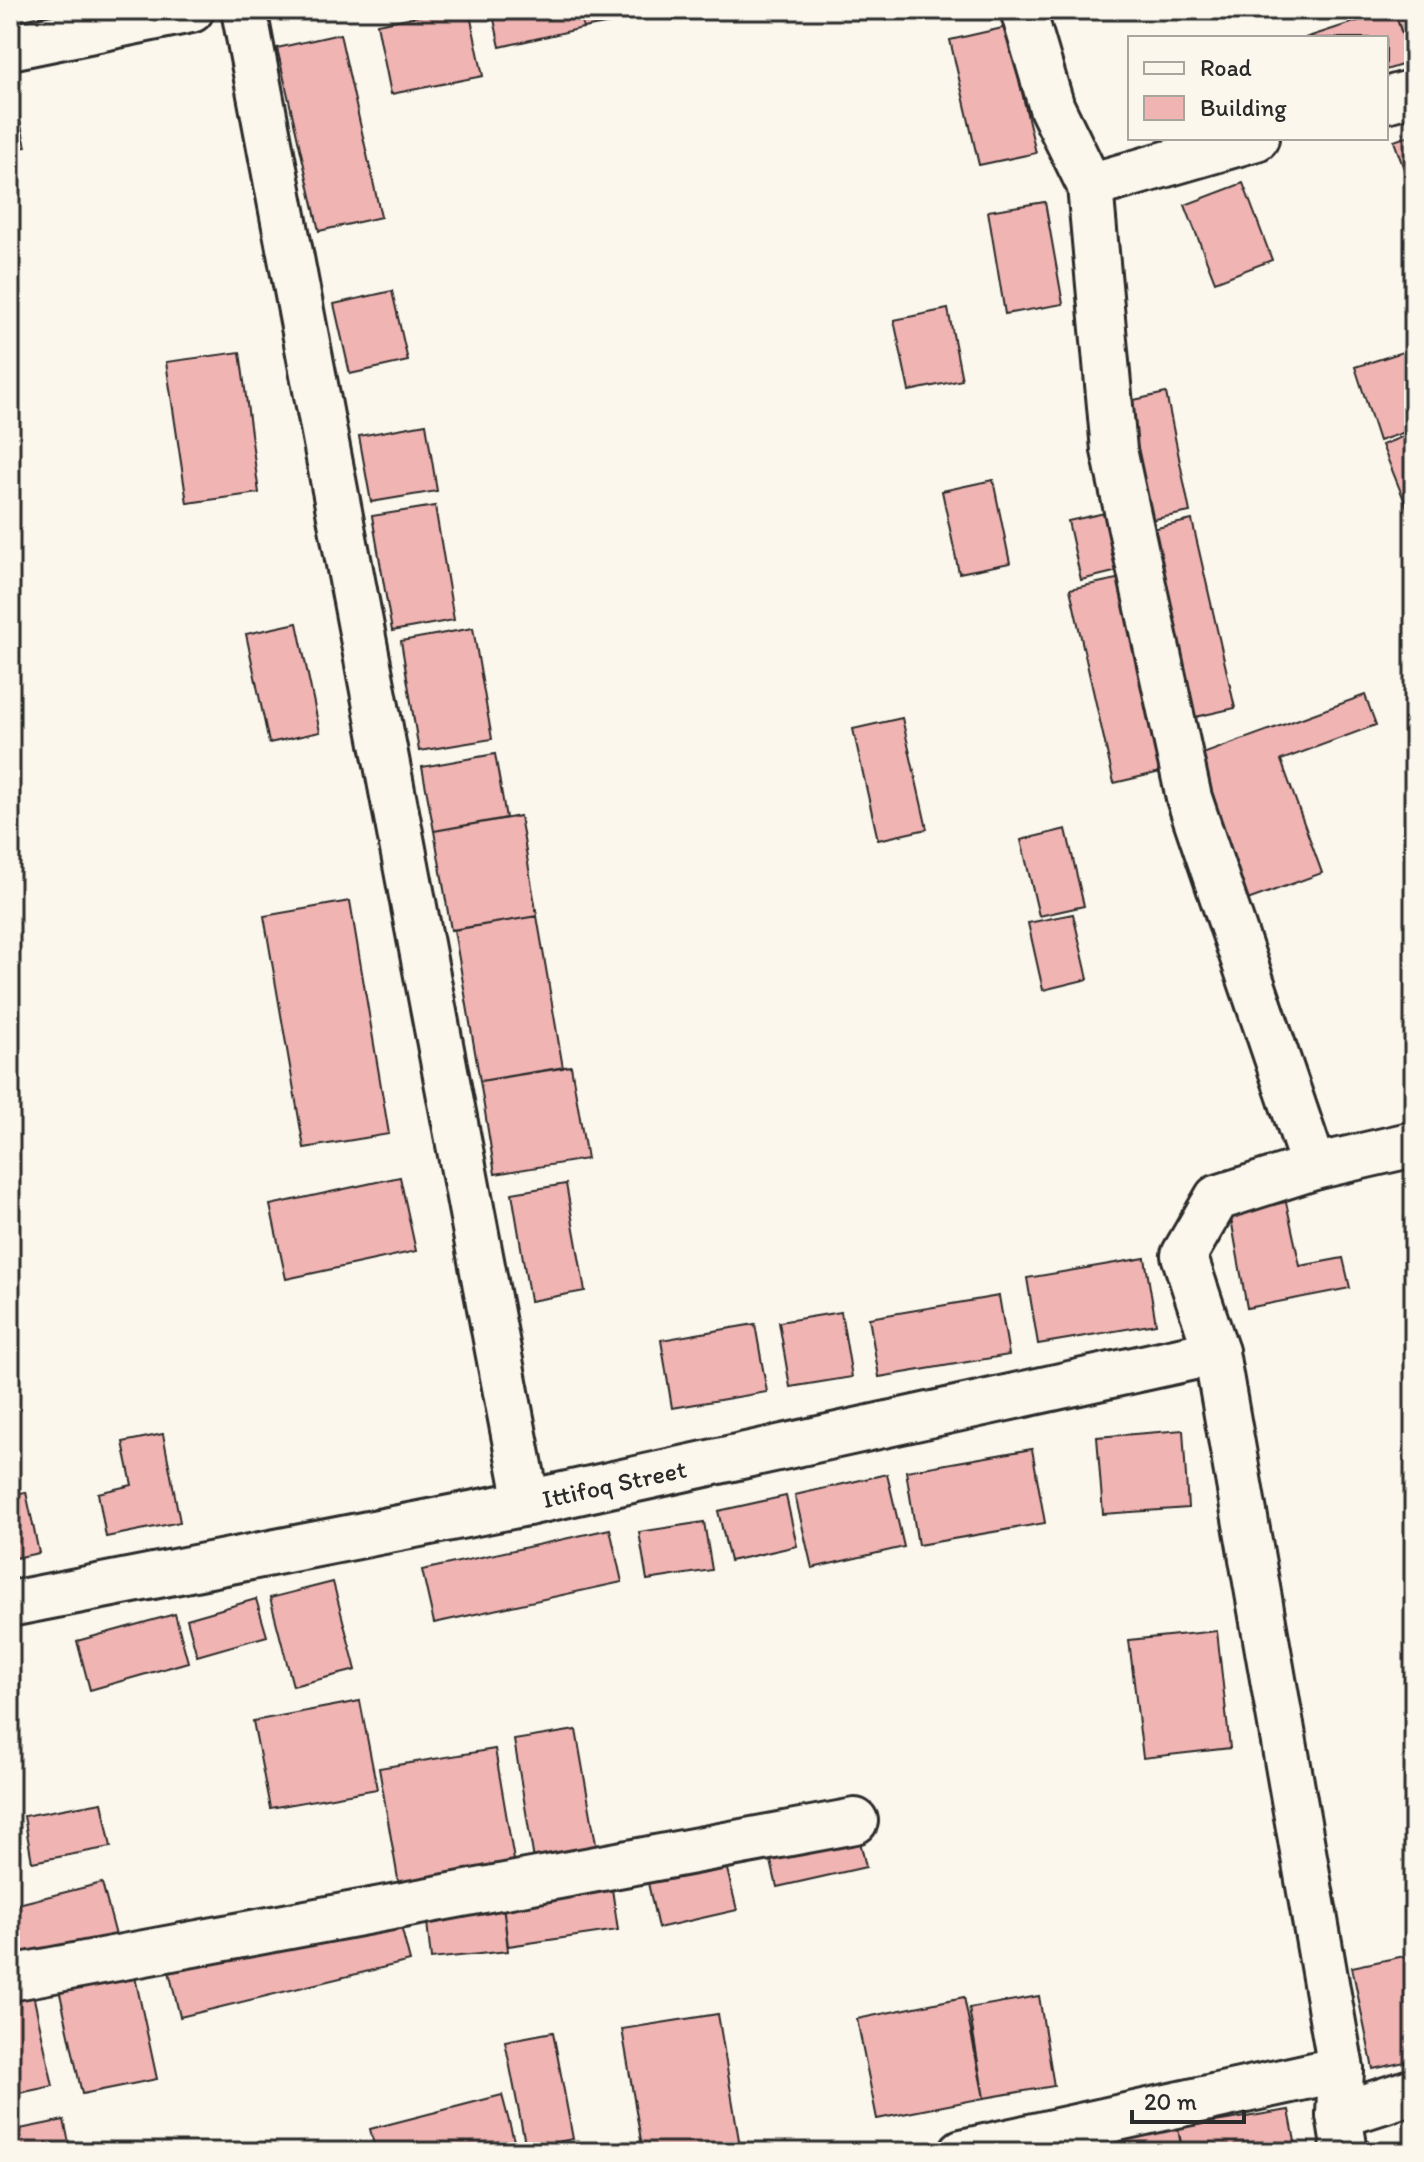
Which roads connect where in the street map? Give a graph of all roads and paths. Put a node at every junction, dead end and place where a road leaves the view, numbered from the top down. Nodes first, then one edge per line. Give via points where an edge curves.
1 (191, 10) edge
2 (244, 10) edge
3 (1023, 10) edge
4 (10, 47) edge
5 (1414, 92) edge
6 (1388, 99) edge
7 (1249, 140) edge
8 (1090, 186) junction
9 (1414, 1144) edge
10 (1314, 1167) junction
11 (1216, 1352) junction
12 (527, 1503) junction
13 (10, 1604) edge
14 (855, 1821) dead end
15 (10, 1978) edge
16 (1341, 2069) junction
17 (1414, 2091) edge
18 (1342, 2134) edge
19 (962, 2152) edge

1 - 4 street
2 - 12 street
3 - 8 street via 1052,108
5 - 6 street
7 - 8 street
8 - 10 street via 1114,450 1189,798
9 - 10 street
10 - 11 street via 1217,1198 1184,1255
11 - 12 street, Ittifoq Street
11 - 16 street
12 - 13 street, Ittifoq Street
14 - 15 street
16 - 18 street
16 - 19 street
17 - 18 street

